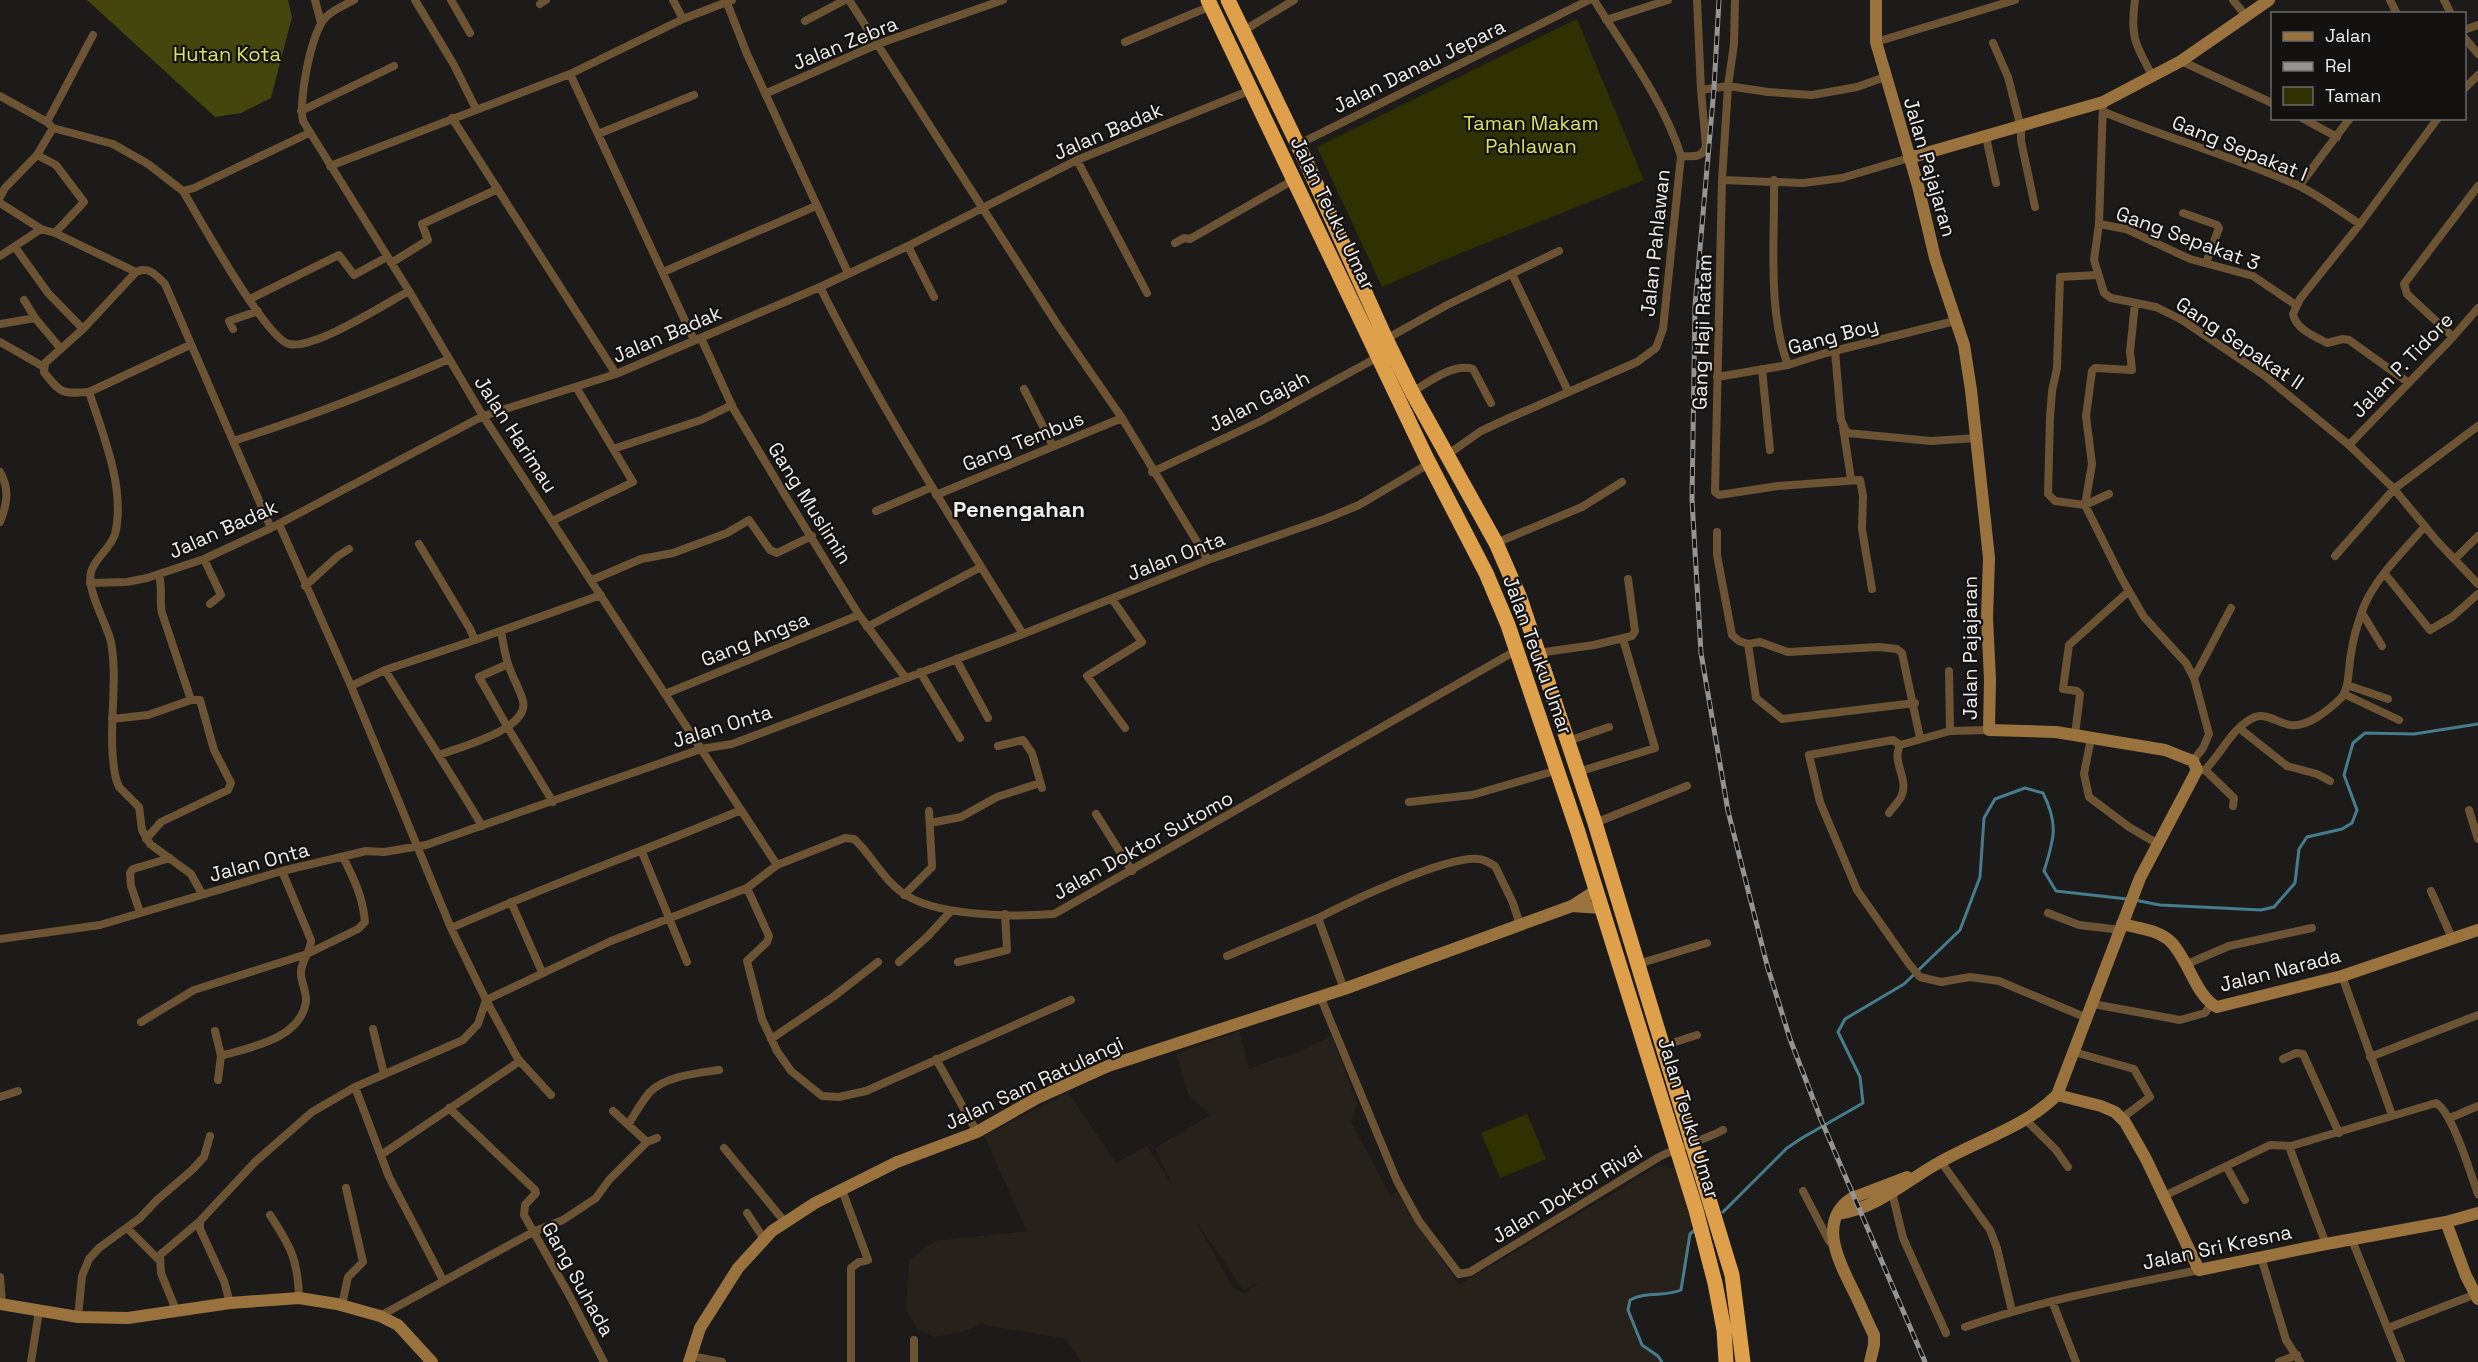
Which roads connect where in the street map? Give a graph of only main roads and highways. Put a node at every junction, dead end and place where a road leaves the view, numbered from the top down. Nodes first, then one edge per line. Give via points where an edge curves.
1 (1228, 0) edge
2 (1210, 3) edge
3 (1310, 173) junction
4 (1296, 179) junction
5 (1362, 305) junction
6 (1625, 920) junction
7 (1607, 927) junction
8 (1640, 970) junction
9 (1624, 982) junction
10 (1726, 1362) edge
11 (1743, 1362) edge

1 - 3 highway, Jalan Teuku Umar
2 - 4 highway, Jalan Teuku Umar
3 - 4 highway
3 - 5 highway, Jalan Teuku Umar
4 - 5 highway, Jalan Teuku Umar
5 - 6 highway, Jalan Teuku Umar via 1386,339 1513,579
5 - 7 highway, Jalan Teuku Umar via 1378,357 1493,588 1558,770
6 - 7 highway
6 - 8 highway, Jalan Teuku Umar
7 - 9 highway, Jalan Teuku Umar
8 - 9 highway
8 - 11 highway, Jalan Teuku Umar via 1732,1275
9 - 10 highway, Jalan Teuku Umar via 1715,1283

